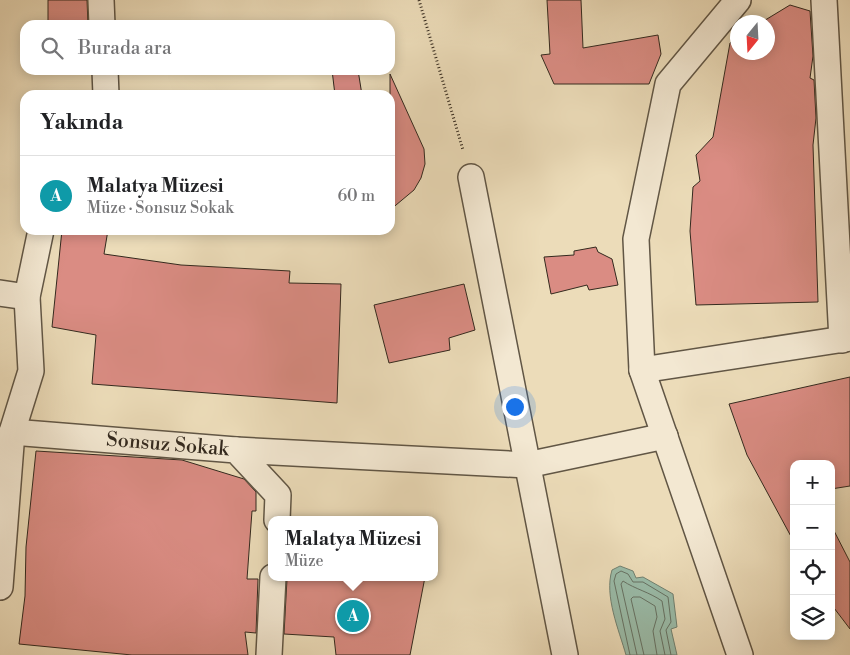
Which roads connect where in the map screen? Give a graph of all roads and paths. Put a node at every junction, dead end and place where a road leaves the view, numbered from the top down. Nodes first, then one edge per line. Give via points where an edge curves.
1 (101, 0) edge
2 (419, 0) edge
3 (738, 0) edge
4 (824, 0) edge
5 (102, 20) edge
6 (105, 75) edge
7 (106, 90) edge
8 (471, 177) joint
9 (40, 235) edge
10 (0, 292) edge
11 (27, 297) junction
12 (846, 339) edge
13 (642, 370) junction
14 (12, 432) junction
15 (665, 436) junction
16 (236, 450) junction
17 (527, 465) junction
18 (277, 516) edge
19 (273, 581) edge
20 (0, 587) edge
21 (269, 655) edge
22 (565, 655) edge
23 (740, 655) edge

1 - 5 street
2 - 8 path
3 - 13 street via 668,84 636,238
4 - 12 street
6 - 7 street
8 - 17 street
9 - 11 street
10 - 11 street
11 - 14 street via 31,371
12 - 13 street
13 - 15 street
14 - 16 street, Sonsuz Sokak
14 - 20 street
15 - 17 street
15 - 23 street
16 - 17 street
16 - 18 street, Sonsuz Sokak via 278,494
17 - 22 street
19 - 21 street

